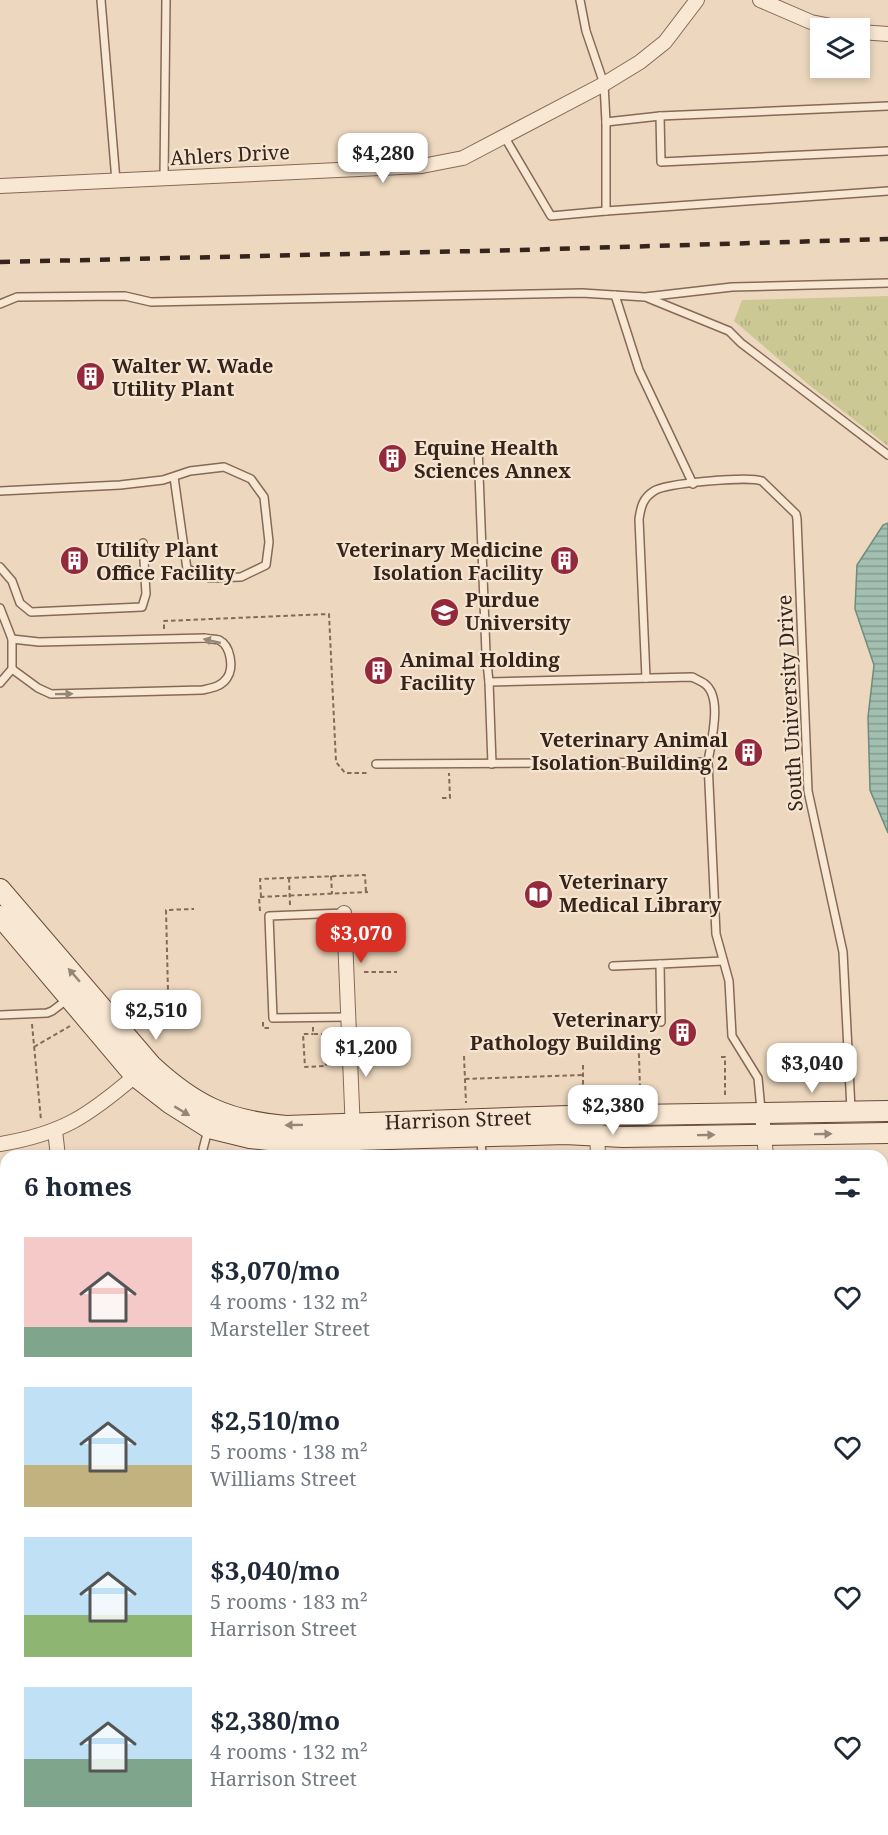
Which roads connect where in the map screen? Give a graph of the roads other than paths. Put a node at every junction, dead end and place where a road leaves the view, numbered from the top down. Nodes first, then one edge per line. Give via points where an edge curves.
1 (101, 0) edge
2 (166, 0) edge
3 (580, 0) edge
4 (697, 0) edge
5 (760, 0) edge
6 (810, 22) edge
7 (870, 33) edge
8 (888, 34) edge
9 (604, 84) junction
10 (888, 106) edge
11 (660, 116) junction
12 (606, 122) junction
13 (504, 136) junction
14 (888, 151) edge
15 (164, 178) junction
16 (116, 181) junction
17 (0, 186) edge
18 (888, 191) edge
19 (606, 211) junction
20 (888, 283) edge
21 (615, 295) junction
22 (645, 297) junction
23 (0, 304) edge
24 (478, 448) dead end
25 (888, 455) edge
26 (174, 477) junction
27 (693, 484) junction
28 (0, 491) edge
29 (143, 543) dead end
30 (0, 567) edge
31 (0, 608) edge
32 (12, 639) junction
33 (12, 669) junction
34 (646, 678) junction
35 (489, 682) junction
36 (0, 683) edge
37 (708, 762) junction
38 (376, 764) dead end
39 (492, 764) junction
40 (0, 890) edge
41 (344, 913) joint
42 (0, 916) edge
43 (723, 961) junction
44 (660, 964) junction
45 (613, 966) dead end
46 (69, 998) junction
47 (0, 1016) edge
48 (348, 1017) junction
49 (661, 1022) dead end
50 (135, 1076) junction
51 (888, 1111) edge
52 (851, 1112) junction
53 (762, 1113) junction
54 (592, 1119) junction
55 (209, 1128) junction
56 (56, 1131) junction
57 (888, 1133) edge
58 (764, 1134) junction
59 (481, 1136) junction
60 (353, 1140) edge
61 (0, 1144) edge
62 (58, 1150) edge
63 (203, 1150) edge
64 (482, 1150) edge
65 (597, 1150) edge
66 (765, 1150) edge

1 - 16 lane
2 - 15 lane
3 - 9 lane
4 - 9 street, Ahlers Drive via 665,42
5 - 6 street
7 - 8 street
9 - 12 lane
9 - 13 street, Ahlers Drive
10 - 11 lane
11 - 12 lane
11 - 14 lane via 661,162
12 - 19 lane
13 - 15 street, Ahlers Drive via 463,158 422,166
13 - 19 lane via 551,216
15 - 16 street, Ahlers Drive
16 - 17 street, Ahlers Drive
18 - 19 lane
20 - 22 lane via 732,287
21 - 22 lane
21 - 23 lane via 151,302 125,296 17,297
21 - 27 lane via 639,370
22 - 25 lane via 729,331
24 - 35 lane
26 - 26 lane via 224,467 250,479 264,497 269,542 266,565 241,577 210,578 187,569
26 - 28 lane via 120,485
27 - 34 lane, South University Drive via 660,488 640,508
27 - 52 lane, South University Drive via 756,479 768,485 796,514 808,791 843,952
29 - 30 lane via 146,594 142,606 31,612 20,603 12,581
31 - 32 lane
32 - 33 lane
33 -> 32 lane via 51,694 202,690 217,687 230,669 225,645 205,638 39,642
33 - 36 lane
34 - 35 lane
34 - 37 lane via 692,677 713,693 715,711
35 - 39 lane
37 - 39 lane
37 - 43 lane via 716,934
38 - 39 lane
60 -> 40 main road via 228,1116 173,1086
41 - 48 street
41 - 48 lane via 269,916 273,1018
42 - 46 main road
43 - 44 lane
43 - 53 lane via 729,981 732,1036 758,1078
44 - 45 lane
44 - 49 lane
46 - 47 lane via 52,1011
46 - 50 main road
48 - 60 street
50 -> 55 main road
50 - 56 street via 102,1104
51 - 52 main road, Harrison Street
52 - 53 main road, Harrison Street
53 - 54 main road, Harrison Street
53 - 58 street
54 -> 58 main road, Harrison Street
54 - 59 main road, Harrison Street via 566,1134
54 - 60 main road, Harrison Street
54 - 65 street
55 - 60 main road via 287,1142
55 - 63 lane
56 - 61 street
56 - 62 street
58 -> 57 main road, Harrison Street
58 - 66 street
59 - 60 main road, Harrison Street
59 - 64 lane

